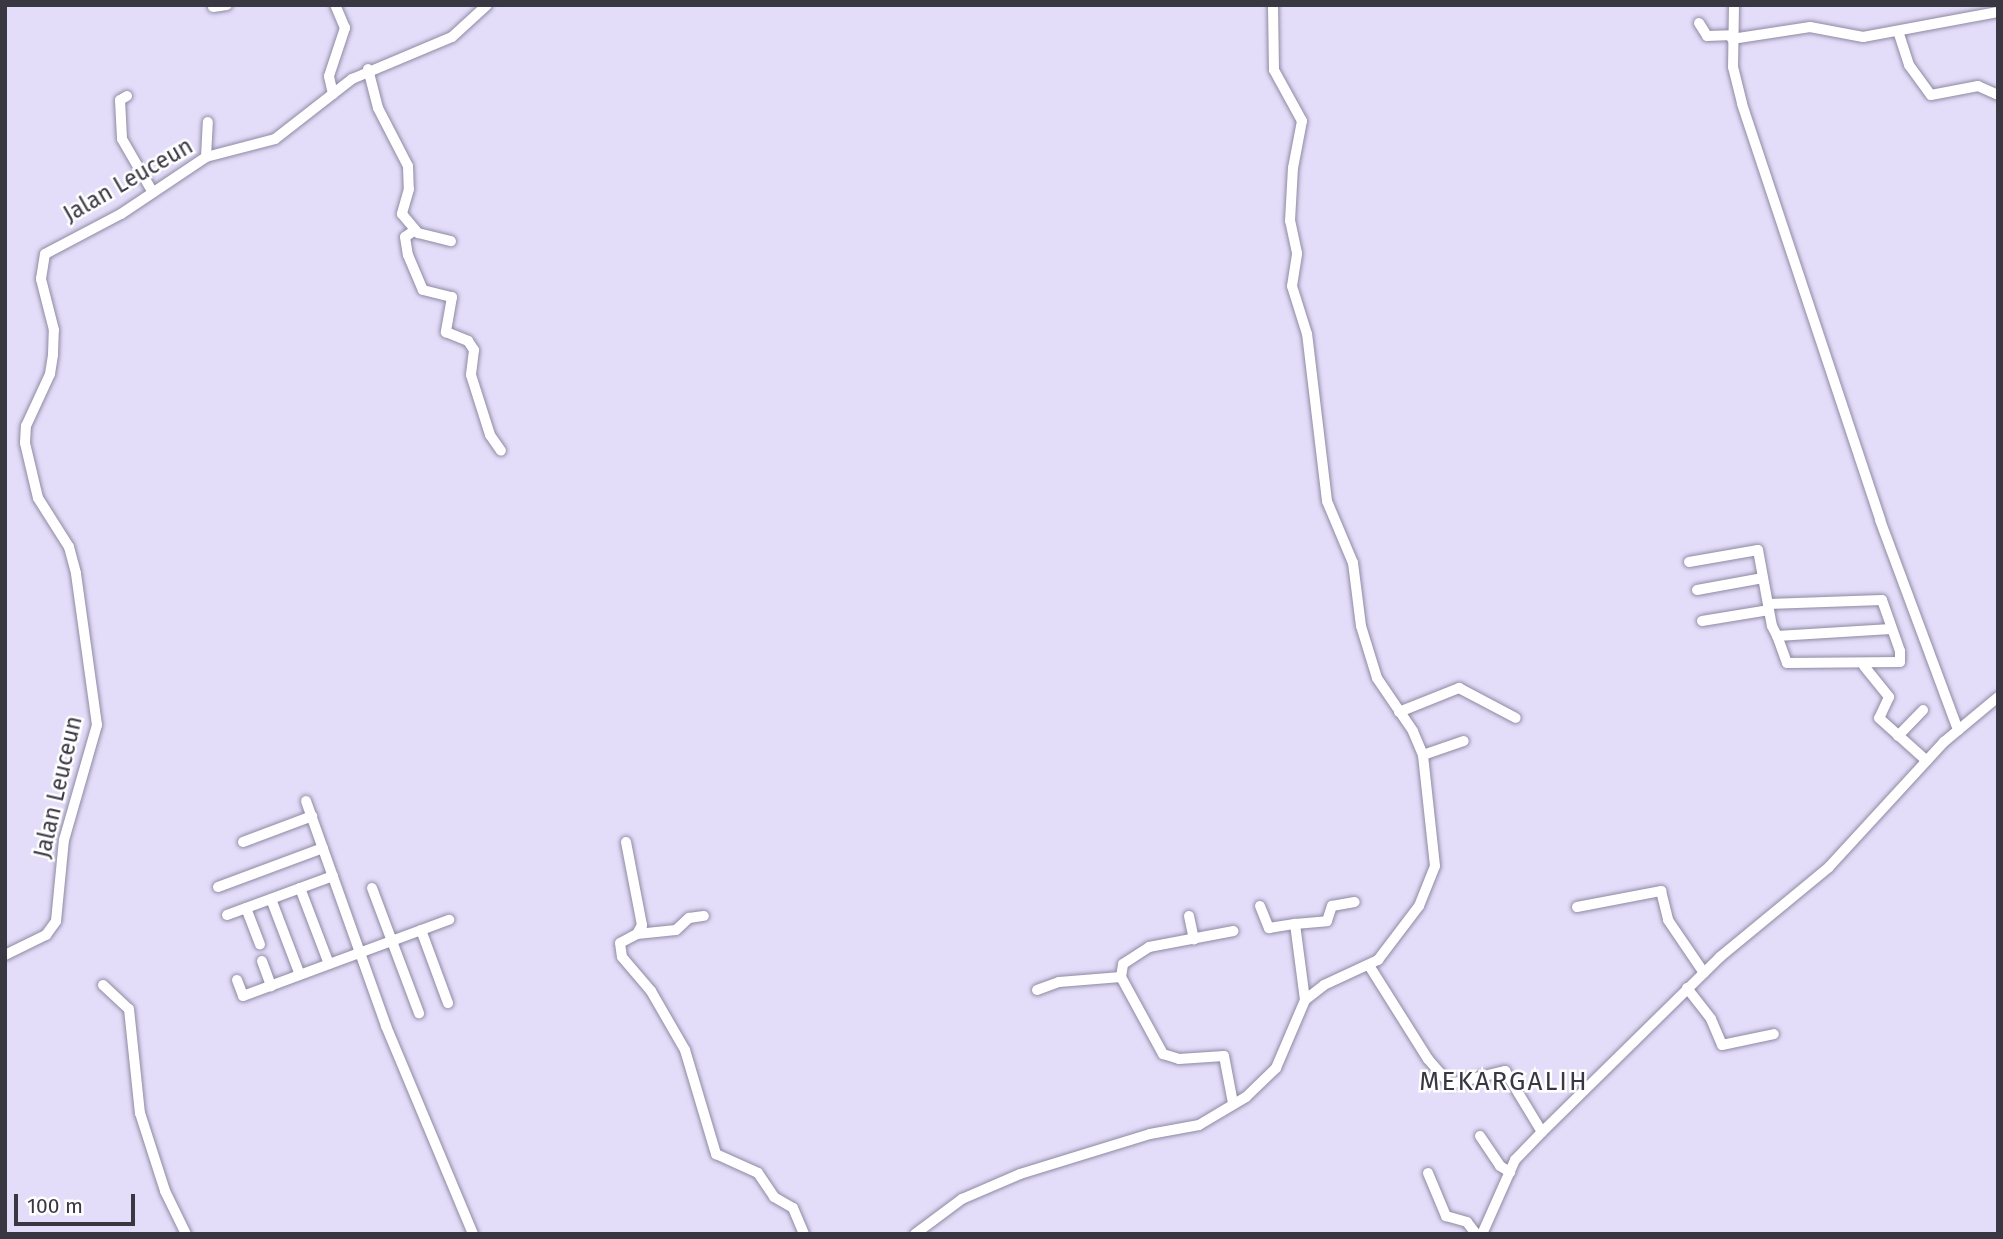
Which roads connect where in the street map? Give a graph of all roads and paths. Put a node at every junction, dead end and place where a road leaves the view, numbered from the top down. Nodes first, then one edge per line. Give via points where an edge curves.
1 (227, 5) edge
2 (335, 5) edge
3 (487, 5) edge
4 (1273, 5) edge
5 (1734, 5) edge
6 (213, 7) dead end
7 (1998, 12) edge
8 (1699, 23) dead end
9 (1898, 31) junction
10 (1732, 37) junction
11 (368, 69) junction
12 (333, 94) junction
13 (1998, 95) edge
14 (127, 96) dead end
15 (208, 122) dead end
16 (206, 157) junction
17 (152, 191) junction
18 (415, 230) junction
19 (451, 241) dead end
20 (502, 451) dead end
21 (1689, 562) dead end
22 (1763, 578) junction
23 (1697, 590) dead end
24 (1768, 607) junction
25 (1702, 621) dead end
26 (1891, 629) junction
27 (1777, 636) junction
28 (1864, 666) junction
29 (1998, 697) edge
30 (1923, 710) dead end
31 (1399, 712) junction
32 (1516, 718) dead end
33 (1958, 730) junction
34 (1898, 736) junction
35 (1464, 741) dead end
36 (1423, 755) junction
37 (1927, 761) junction
38 (306, 801) dead end
39 (312, 816) junction
40 (243, 842) dead end
41 (626, 842) dead end
42 (323, 848) junction
43 (333, 876) junction
44 (218, 887) dead end
45 (300, 888) junction
46 (372, 888) dead end
47 (271, 899) junction
48 (1355, 902) dead end
49 (1260, 906) dead end
50 (246, 908) junction
51 (1577, 908) dead end
52 (227, 915) dead end
53 (704, 916) dead end
54 (1189, 916) dead end
55 (449, 920) dead end
56 (1295, 924) junction
57 (421, 930) junction
58 (1234, 930) dead end
59 (637, 934) junction
60 (1194, 939) junction
61 (392, 941) junction
62 (260, 944) dead end
63 (360, 953) junction
64 (5, 955) edge
65 (262, 961) dead end
66 (329, 964) junction
67 (1370, 967) junction
68 (1704, 972) junction
69 (300, 975) junction
70 (1121, 977) junction
71 (237, 979) dead end
72 (103, 985) dead end
73 (271, 986) junction
74 (1687, 988) junction
75 (1037, 990) dead end
76 (1305, 1000) junction
77 (448, 1003) dead end
78 (419, 1013) dead end
79 (1774, 1034) dead end
80 (1233, 1103) junction
81 (1542, 1132) junction
82 (1480, 1136) dead end
83 (1510, 1172) junction
84 (1428, 1173) dead end
85 (186, 1234) edge
86 (472, 1234) edge
87 (804, 1234) edge
88 (915, 1234) edge
89 (1476, 1234) edge
90 (1482, 1234) edge

1 - 6 street
2 - 12 street via 345,28 329,76
3 - 11 street, Jalan Leuceun via 452,37
4 - 31 street via 1274,71 1302,121 1293,168 1290,221 1297,253 1292,286 1307,334 1325,490 1353,563 1362,626 1377,678
5 - 10 street
7 - 9 street
8 - 10 street via 1707,36
9 - 10 street via 1863,37 1811,27
9 - 13 street via 1909,65 1931,95 1978,86
10 - 33 street via 1742,104 1775,207 1880,520
11 - 12 street, Jalan Leuceun
11 - 18 street via 378,108 408,166 409,189 400,210
12 - 16 street, Jalan Leuceun via 275,139
14 - 17 street via 120,100 122,139
15 - 16 street
16 - 17 street, Jalan Leuceun
17 - 64 street, Jalan Leuceun via 102,225 57,244 41,264 54,330 53,354 50,374 26,426 25,443 38,498 69,547 76,573 97,725 64,840 56,920 47,935
18 - 19 street
18 - 20 street via 405,237 408,256 423,290 452,297 446,332 468,341 474,350 471,375 490,435
21 - 22 street via 1758,550
22 - 23 street
22 - 24 street
24 - 25 street
24 - 26 street via 1882,600
24 - 27 street
26 - 27 street
26 - 28 street via 1900,662
27 - 28 street via 1787,663
28 - 34 street via 1889,697 1879,718
29 - 33 street
30 - 34 street
31 - 32 street via 1459,688
31 - 36 street
33 - 37 street
34 - 37 street
35 - 36 street
36 - 67 street via 1436,866 1419,905
37 - 68 street via 1829,867
38 - 39 street
39 - 40 street
39 - 42 street
41 - 59 street via 642,925
42 - 43 street
42 - 44 street
43 - 45 street
43 - 63 street
45 - 47 street
45 - 66 street
46 - 61 street
47 - 50 street
47 - 69 street
48 - 56 street via 1332,906 1327,922
49 - 56 street via 1269,928
50 - 52 street
50 - 62 street
51 - 68 street via 1661,891 1668,920
53 - 59 street via 689,918 676,930
54 - 60 street
55 - 57 street
56 - 76 street
57 - 61 street
57 - 77 street
58 - 60 street
59 - 87 street via 618,947 672,1022 716,1154 758,1173 774,1197 793,1208
60 - 70 street via 1150,947 1123,964
61 - 63 street
61 - 78 street
63 - 66 street
63 - 86 street
65 - 73 street
66 - 69 street
67 - 76 street via 1324,985
67 - 81 street via 1428,1059 1450,1084 1505,1071
68 - 74 street
69 - 73 street
70 - 75 street via 1059,982
70 - 80 street via 1163,1054 1179,1059 1224,1056
71 - 73 street via 243,996
72 - 85 street via 129,1009 140,1113 165,1191
74 - 79 street via 1722,1045
74 - 81 street
76 - 80 street via 1276,1068 1261,1086
80 - 88 street via 1199,1125 1150,1134 1020,1174 962,1199
81 - 83 street
82 - 83 street via 1500,1166
83 - 90 street
84 - 89 street via 1446,1216 1467,1222

